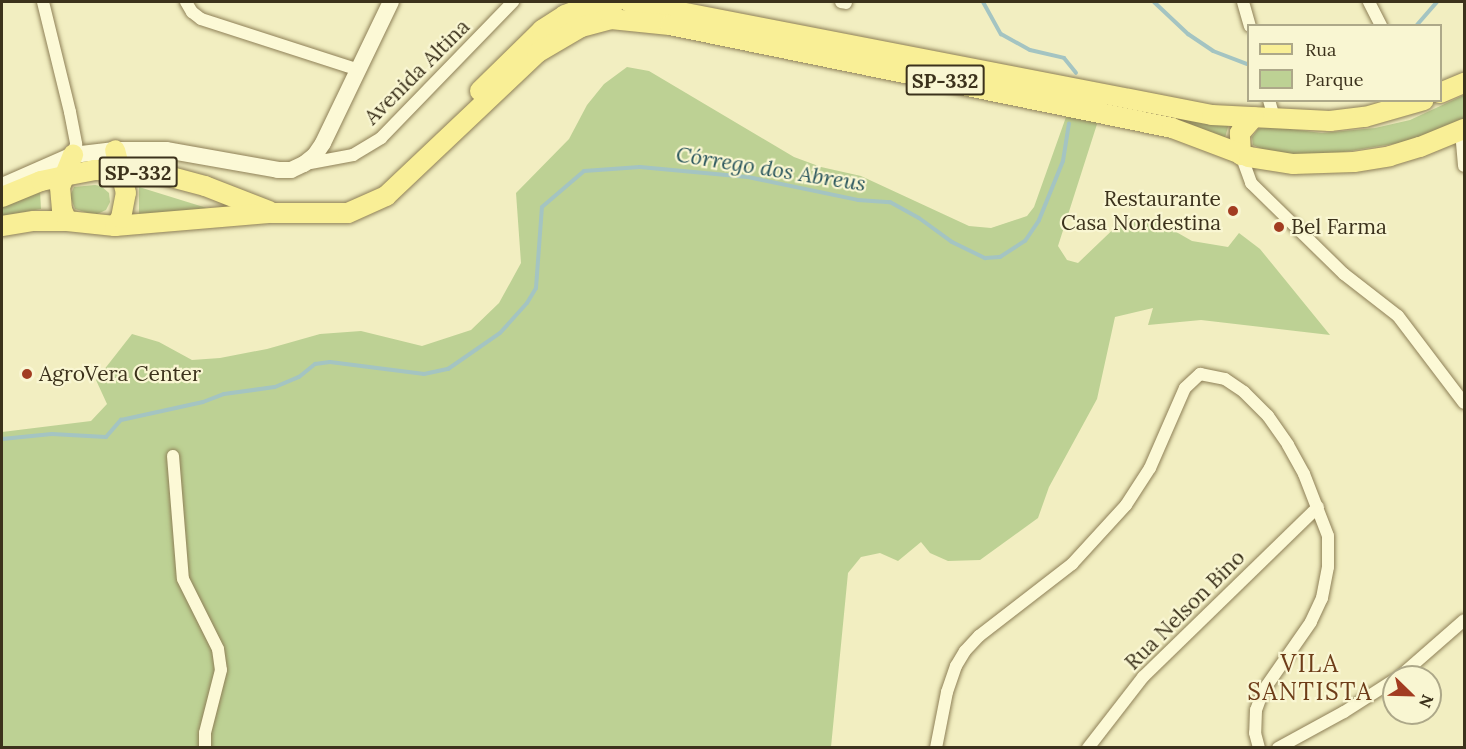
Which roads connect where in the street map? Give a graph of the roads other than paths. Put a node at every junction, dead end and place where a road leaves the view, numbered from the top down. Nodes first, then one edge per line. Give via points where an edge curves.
1 (43, 2) edge
2 (186, 2) edge
3 (391, 2) edge
4 (513, 2) edge
5 (616, 2) edge
6 (629, 2) edge
7 (1243, 2) edge
8 (1369, 2) edge
9 (1249, 24) edge
10 (1379, 24) edge
11 (359, 70) junction
12 (1464, 82) edge
13 (1442, 92) edge
14 (1419, 102) edge
15 (1266, 112) edge
16 (453, 130) junction
17 (1463, 130) edge
18 (115, 150) junction
19 (73, 155) junction
20 (1241, 155) junction
21 (304, 164) junction
22 (1464, 166) edge
23 (122, 171) junction
24 (64, 176) junction
25 (2, 186) edge
26 (2, 197) edge
27 (272, 213) junction
28 (67, 221) junction
29 (2, 226) edge
30 (115, 226) junction
31 (1464, 403) edge
32 (173, 456) dead end
33 (1318, 507) junction
34 (1464, 620) edge
35 (1413, 665) edge
36 (1382, 688) edge
37 (205, 747) edge
38 (936, 747) edge
39 (1088, 747) edge
40 (1259, 747) edge
41 (1278, 747) edge

1 - 19 street via 70,112 76,144
2 - 11 street via 201,19
3 - 11 street
4 - 21 street, Avenida Altina via 381,138 353,155
5 - 16 main road, SP-332 via 565,15 542,30 481,90
6 - 15 main road, SP-332 via 1165,108 1212,115
7 - 9 street
8 - 10 street
11 - 21 street via 323,142
12 - 13 main road
14 - 15 main road, SP-332 via 1365,117 1330,121
15 - 20 main road via 1240,133
16 - 20 main road, SP-332 via 553,42 595,22 618,20 678,27 1172,128
16 - 27 main road, SP-332 via 419,166 375,203 348,213
17 - 20 main road, SP-332 via 1420,147 1354,162 1293,164
17 - 22 street
18 - 19 street
18 - 21 street via 166,150 278,170
18 - 23 main road
19 - 24 main road
19 - 25 street
20 - 31 street via 1251,183 1344,274 1398,316
23 - 24 main road, SP-332 via 95,170
23 - 27 main road, SP-332 via 183,180
23 - 30 main road via 125,205
24 - 26 main road, SP-332
24 - 28 main road via 60,199
27 - 30 main road, SP-332
28 - 29 main road, SP-332
28 - 30 main road, SP-332
32 - 37 street via 183,579 218,649 221,670
33 - 38 street via 1288,445 1268,416 1225,380 1211,375 1193,378 1176,404 1150,468 1126,505 1072,564 965,651 947,692
33 - 39 street, Rua Nelson Bino via 1143,677
33 - 40 street via 1328,536 1322,598 1311,622 1263,691 1256,710
34 - 35 street
36 - 41 street

